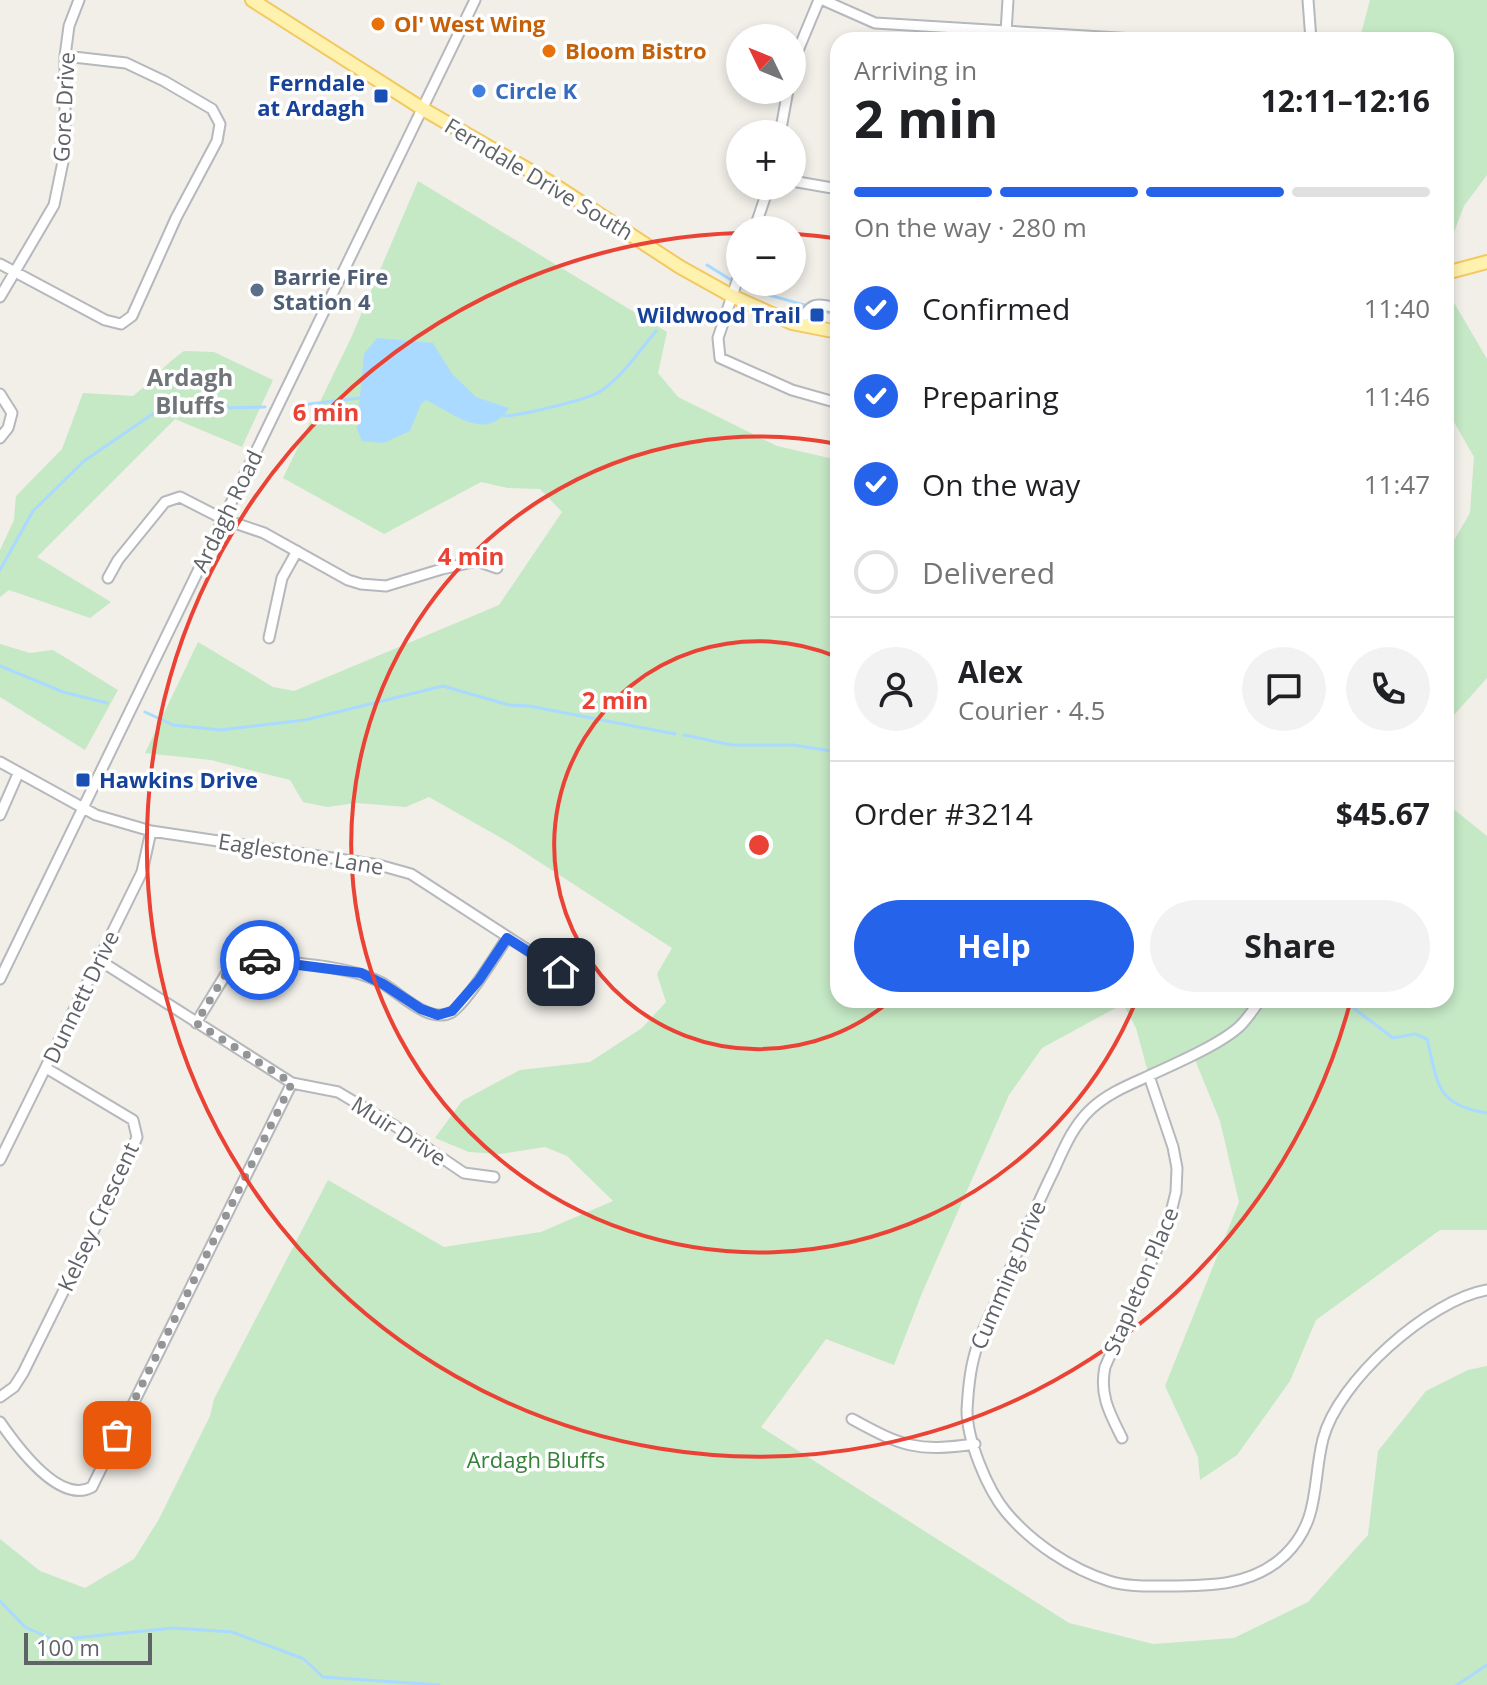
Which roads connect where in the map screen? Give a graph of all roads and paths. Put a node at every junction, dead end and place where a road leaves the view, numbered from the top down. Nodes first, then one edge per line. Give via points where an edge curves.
1 (79, 0) edge
2 (252, 0) edge
3 (475, 0) edge
4 (821, 0) edge
5 (1008, 0) edge
6 (1308, 0) edge
7 (1006, 32) joint
8 (1310, 32) edge
9 (806, 37) edge
10 (65, 56) junction
11 (423, 109) junction
12 (806, 183) edge
13 (830, 188) edge
14 (1487, 262) edge
15 (0, 264) edge
16 (14, 271) junction
17 (1454, 271) edge
18 (726, 293) edge
19 (732, 296) joint
20 (0, 297) edge
21 (830, 306) edge
22 (799, 324) junction
23 (830, 330) edge
24 (0, 394) edge
25 (830, 401) edge
26 (0, 438) edge
27 (223, 519) junction
28 (297, 551) junction
29 (497, 568) dead end
30 (108, 578) dead end
31 (269, 638) dead end
32 (0, 762) edge
33 (18, 774) junction
34 (83, 808) junction
35 (0, 815) edge
36 (151, 831) junction
37 (507, 938) junction
38 (99, 960) junction
39 (0, 979) edge
40 (585, 987) dead end
41 (1254, 1008) edge
42 (196, 1023) junction
43 (46, 1068) junction
44 (1149, 1076) junction
45 (292, 1083) junction
46 (0, 1160) edge
47 (494, 1177) dead end
48 (1487, 1290) edge
49 (0, 1397) edge
50 (852, 1419) dead end
51 (0, 1422) edge
52 (1122, 1438) dead end
53 (975, 1444) junction

1 - 10 street, Gore Drive
2 - 11 main road, Ferndale Drive South
3 - 11 street, Ardagh Road
4 - 7 street via 875,23
4 - 9 street
5 - 7 street
6 - 8 street
10 - 16 street, Gore Drive via 65,152 54,205
10 - 16 street via 126,63 164,81 212,109 220,124 217,141 132,316 121,324
11 - 18 main road, Ferndale Drive South
11 - 27 street, Ardagh Road
12 - 13 street
14 - 17 main road
15 - 16 street
16 - 20 street, Gore Drive
19 - 22 main road, Ferndale Drive South
19 - 25 street via 718,338 720,358
21 - 22 street via 811,306
22 - 23 main road, Ferndale Drive South
24 - 26 street via 12,413
27 - 28 street
27 - 30 street via 185,499 169,499
27 - 34 street, Ardagh Road
28 - 29 street via 348,580 374,586 477,561
28 - 31 street via 282,578
32 - 33 street
33 - 34 street
33 - 35 street
34 - 36 street, Eaglestone Lane
34 - 39 street, Ardagh Road
36 - 37 street, Eaglestone Lane via 411,874
36 - 38 street, Dunnett Drive via 142,872
37 - 40 street, Eaglestone Lane
37 - 42 street via 452,1011 438,1015 361,973 244,958 232,964
38 - 42 street, Muir Drive
38 - 43 street, Dunnett Drive
41 - 44 street, Cumming Drive via 1238,1029
42 - 45 street, Muir Drive
43 - 46 street, Dunnett Drive
43 - 49 street, Kelsey Crescent via 133,1120 137,1137 23,1373
44 - 52 street, Stapleton Place via 1173,1147 1177,1180 1168,1224 1105,1367 1105,1404
44 - 53 street, Cumming Drive via 1091,1109 1074,1129 1035,1208 974,1354 967,1415
45 - 47 street, Muir Drive via 338,1092 464,1173
45 - 51 street via 92,1487 75,1491 43,1474
48 - 53 street, Cumming Drive via 1468,1293 1425,1318 1364,1370 1347,1390 1323,1440 1315,1502 1302,1532 1285,1556 1237,1582 1147,1586 1112,1582 1078,1569 1021,1530 983,1476
50 - 53 street via 893,1442 917,1448

